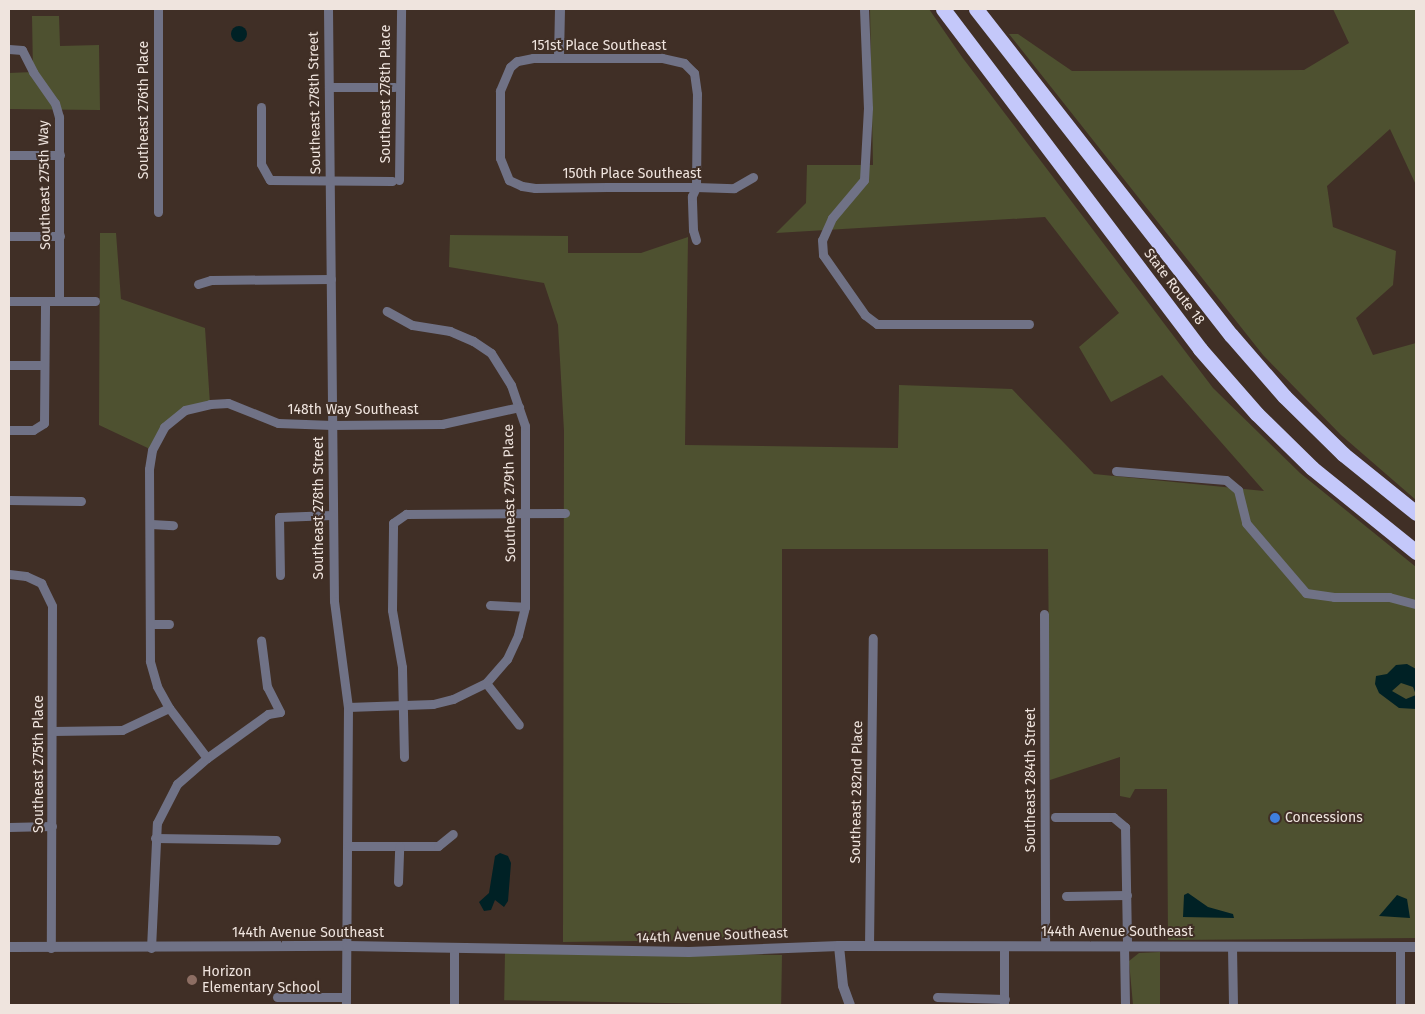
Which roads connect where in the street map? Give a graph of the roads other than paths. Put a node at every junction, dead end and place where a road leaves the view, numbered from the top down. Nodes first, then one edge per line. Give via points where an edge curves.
1 (158, 9) edge
2 (328, 9) edge
3 (401, 9) edge
4 (560, 9) edge
5 (864, 9) edge
6 (943, 9) edge
7 (976, 9) edge
8 (9, 49) edge
9 (559, 58) junction
10 (328, 86) junction
11 (394, 86) dead end
12 (260, 107) dead end
13 (10, 155) dead end
14 (60, 155) junction
15 (753, 177) dead end
16 (509, 180) joint
17 (330, 182) junction
18 (696, 187) junction
19 (158, 212) dead end
20 (9, 236) edge
21 (60, 236) junction
22 (696, 240) dead end
23 (330, 278) junction
24 (198, 284) dead end
25 (9, 301) edge
26 (45, 301) junction
27 (59, 301) junction
28 (95, 301) dead end
29 (387, 311) dead end
30 (1029, 324) dead end
31 (9, 365) edge
32 (44, 365) junction
33 (520, 407) junction
34 (332, 425) junction
35 (9, 430) edge
36 (1116, 471) dead end
37 (9, 500) edge
38 (81, 501) dead end
39 (565, 513) dead end
40 (526, 514) junction
41 (1416, 514) edge
42 (332, 515) junction
43 (151, 524) junction
44 (173, 524) dead end
45 (1416, 552) edge
46 (9, 574) edge
47 (280, 575) dead end
48 (1416, 604) edge
49 (490, 606) dead end
50 (525, 606) junction
51 (1044, 614) dead end
52 (151, 624) junction
53 (169, 624) dead end
54 (872, 638) dead end
55 (260, 640) dead end
56 (486, 683) junction
57 (404, 705) junction
58 (348, 707) junction
59 (169, 708) junction
60 (519, 725) dead end
61 (52, 731) junction
62 (404, 757) dead end
63 (207, 758) junction
64 (1055, 817) dead end
65 (52, 826) junction
66 (9, 827) edge
67 (453, 834) dead end
68 (154, 838) junction
69 (276, 840) dead end
70 (348, 846) junction
71 (399, 846) junction
72 (398, 882) dead end
73 (1066, 896) dead end
74 (1127, 896) junction
75 (1045, 945) junction
76 (347, 946) junction
77 (838, 946) junction
78 (869, 946) junction
79 (1004, 946) junction
80 (1125, 946) junction
81 (1232, 946) junction
82 (1400, 946) junction
83 (9, 947) edge
84 (454, 947) junction
85 (1416, 947) edge
86 (51, 948) junction
87 (151, 948) junction
88 (277, 997) dead end
89 (937, 997) dead end
90 (346, 1001) edge
91 (1005, 1002) edge
92 (454, 1005) edge
93 (850, 1005) edge
94 (1126, 1005) edge
95 (1233, 1005) edge
96 (1400, 1005) edge

1 - 19 street, Southeast 276th Place
2 - 10 street, Southeast 278th Street
3 - 17 street, Southeast 278th Place via 396,181
4 - 9 street
5 - 30 street via 868,108 864,180 832,218 822,249 865,315 877,324
6 - 45 highway, State Route 18 via 1200,349 1257,414 1312,468
7 - 41 highway, State Route 18 via 1224,327 1278,389 1343,454
8 - 14 street, Southeast 275th Way via 22,50 55,103 59,117
9 - 16 street, 151st Place Southeast via 517,61 510,67 500,90 500,158
9 - 18 street, 151st Place Southeast via 662,58 678,60 689,68 694,73 697,94
10 - 11 street
10 - 17 street, Southeast 278th Street
12 - 17 street via 260,164 266,175 278,181
13 - 14 street
14 - 21 street, Southeast 275th Way
15 - 18 street, 150th Place Southeast via 738,187
16 - 18 street, 150th Place Southeast via 535,188
17 - 23 street, Southeast 278th Street
18 - 22 street via 692,196
20 - 21 street
21 - 27 street, Southeast 275th Way
23 - 24 street via 211,280
23 - 34 street, Southeast 278th Street
25 - 26 street
26 - 27 street
26 - 32 street
27 - 28 street
29 - 33 street, Southeast 279th Place via 412,325 465,338 491,353
31 - 32 street
32 - 35 street via 44,418 41,427
33 - 34 street, 148th Way Southeast via 442,424
33 - 40 street, Southeast 279th Place via 525,426
34 - 42 street, Southeast 278th Street
34 - 43 street, 148th Way Southeast via 278,423 228,403 194,407 176,416 164,427 152,450 149,469
36 - 48 street via 1226,480 1238,490 1246,523 1306,593 1334,597 1389,597
37 - 38 street
39 - 40 street
40 - 50 street, Southeast 279th Place
40 - 57 street via 406,514 393,523 392,610 401,660
42 - 47 street via 279,517
42 - 58 street, Southeast 278th Street via 335,625
43 - 44 street
43 - 52 street
46 - 61 street, Southeast 275th Place via 40,582 52,606
49 - 50 street
50 - 56 street, Southeast 279th Place via 518,635 507,659
51 - 75 street, Southeast 284th Street
52 - 53 street
52 - 59 street via 150,661 157,686
54 - 78 street, Southeast 282nd Place
55 - 63 street via 267,687 280,712 268,714
56 - 57 street via 453,699 433,704
56 - 60 street
57 - 58 street
57 - 62 street
58 - 70 street, Southeast 278th Street
59 - 61 street via 122,730
59 - 63 street
61 - 65 street, Southeast 275th Place
63 - 68 street via 177,784 163,809
64 - 74 street via 1114,817 1121,822 1127,832
65 - 66 street
65 - 86 street, Southeast 275th Place
67 - 71 street via 438,846
68 - 69 street
68 - 87 street
70 - 71 street
70 - 76 street, Southeast 278th Street
71 - 72 street
73 - 74 street
74 - 80 street
75 - 79 street, 144th Avenue Southeast
75 - 80 street, 144th Avenue Southeast
76 - 84 street, 144th Avenue Southeast
76 - 87 street, 144th Avenue Southeast
76 - 90 street, Southeast 278th Street
77 - 78 street, 144th Avenue Southeast
77 - 84 street, 144th Avenue Southeast via 690,952
77 - 93 street
78 - 79 street, 144th Avenue Southeast
79 - 91 street
80 - 81 street, 144th Avenue Southeast
80 - 94 street
81 - 82 street, 144th Avenue Southeast
81 - 95 street
82 - 85 street, 144th Avenue Southeast
82 - 96 street
83 - 86 street, 144th Avenue Southeast
84 - 92 street
86 - 87 street, 144th Avenue Southeast
88 - 90 street
89 - 91 street

